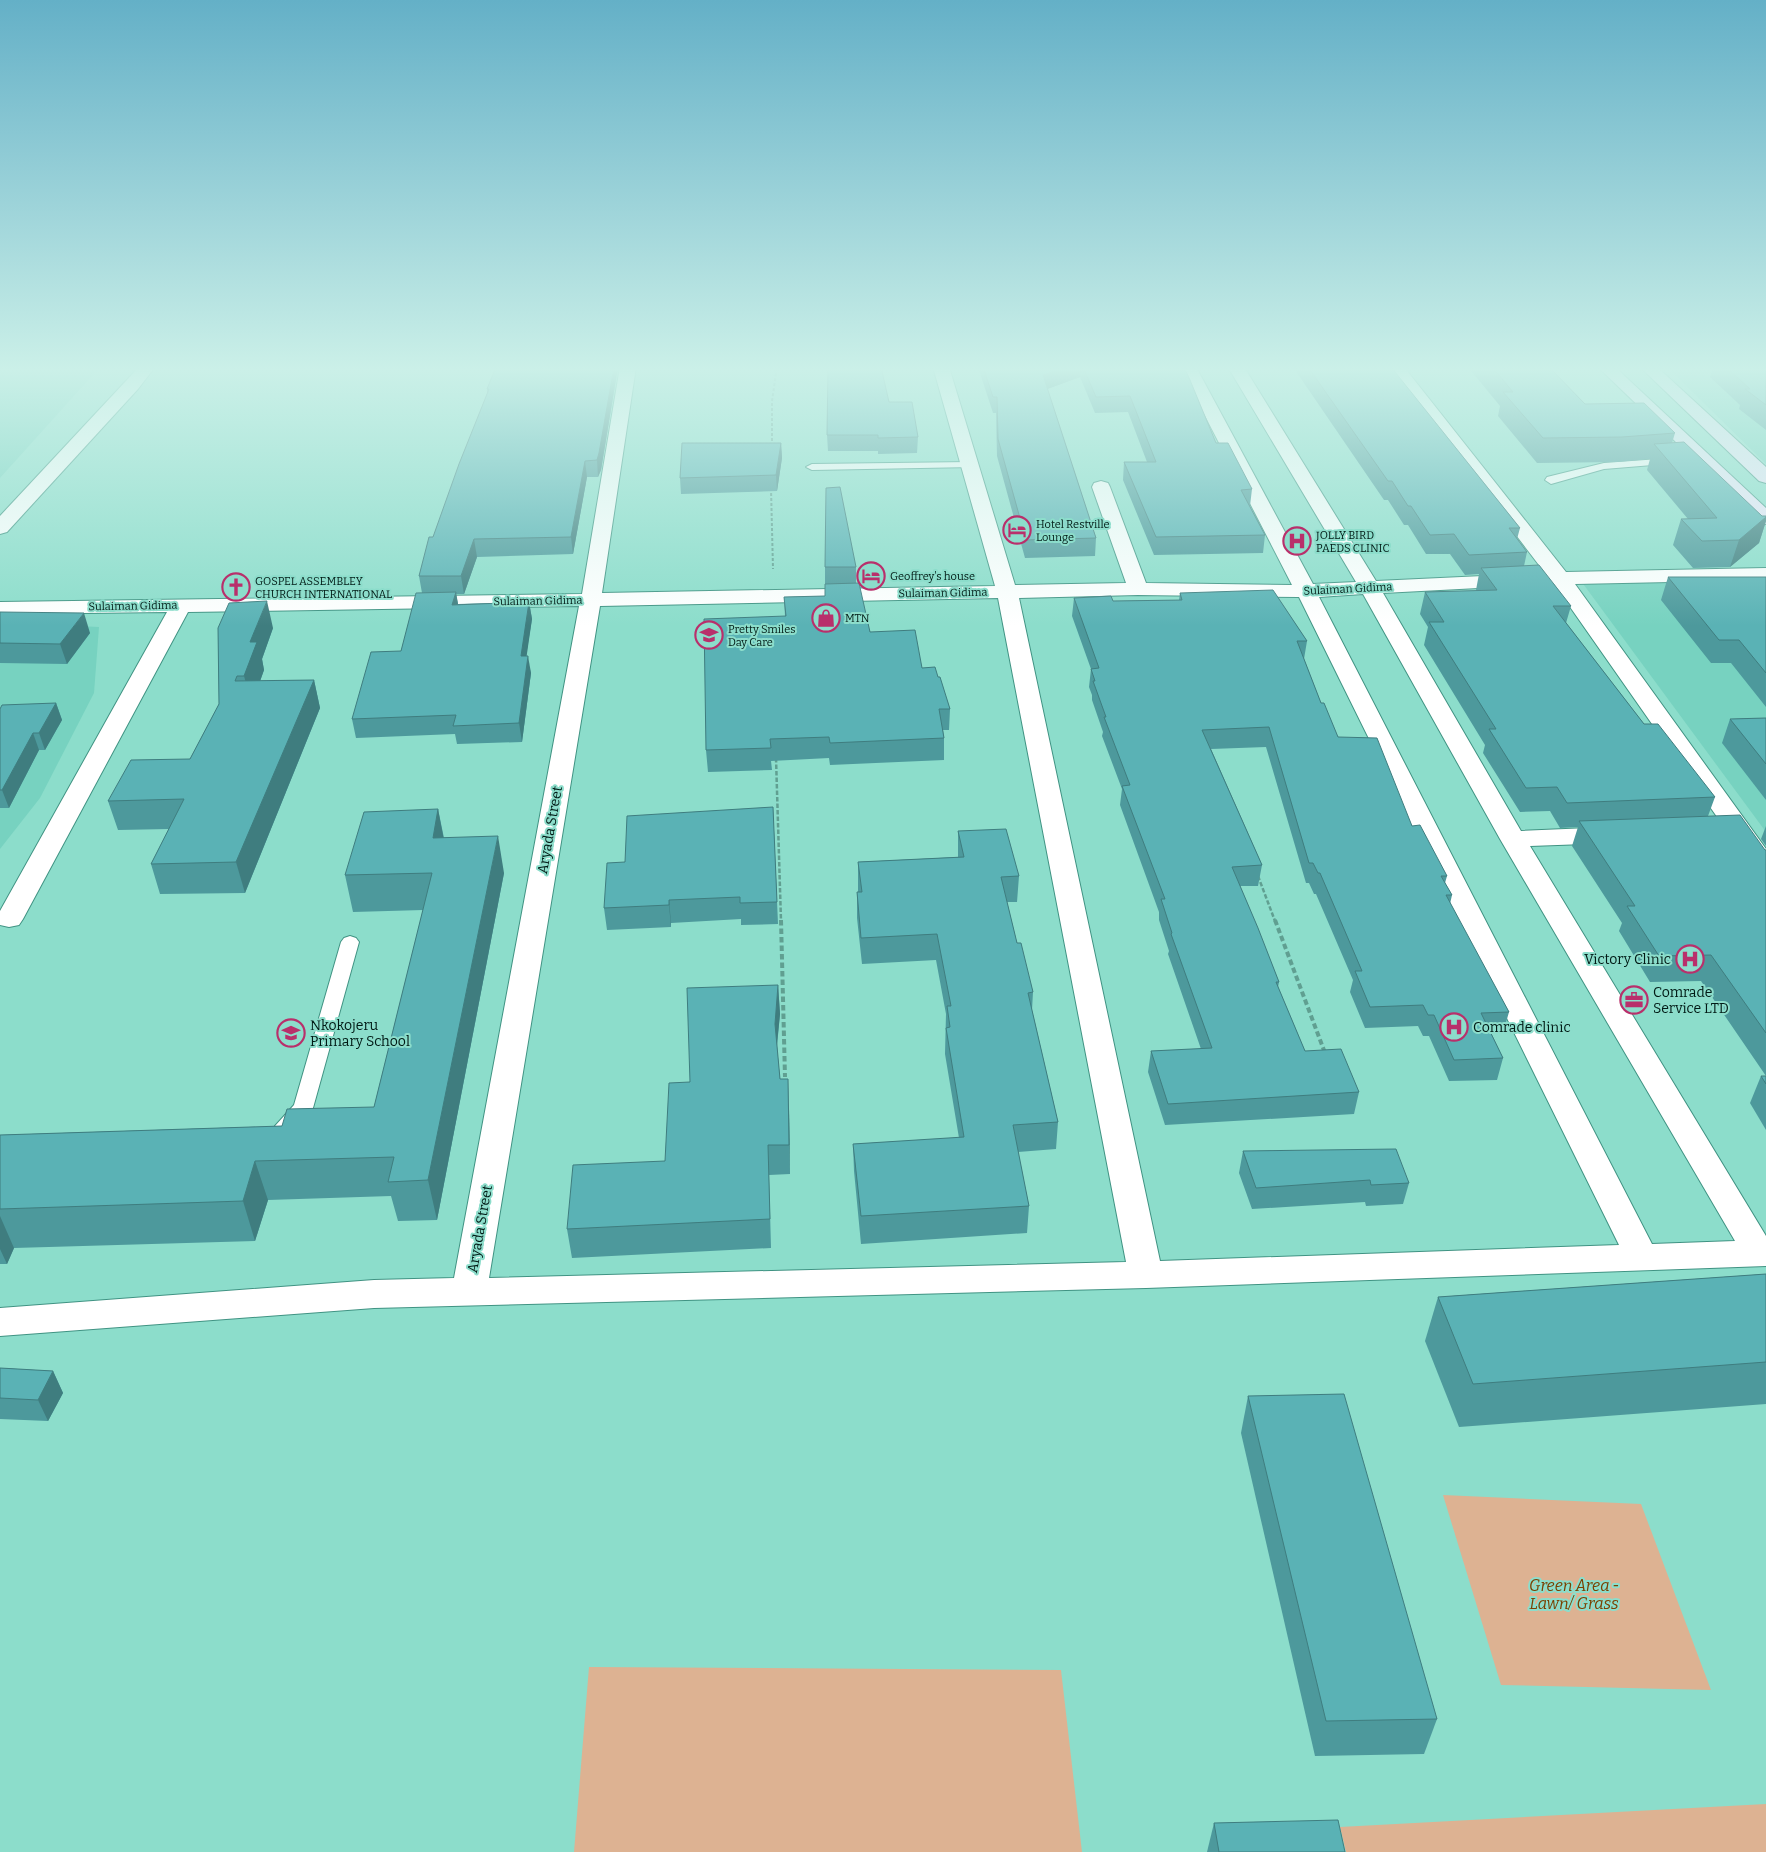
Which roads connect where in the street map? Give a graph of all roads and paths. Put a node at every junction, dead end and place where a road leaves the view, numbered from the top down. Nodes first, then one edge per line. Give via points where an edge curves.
1 (70, 453) edge
2 (614, 453) edge
3 (967, 453) edge
4 (1234, 453) edge
5 (1288, 453) edge
6 (1463, 453) edge
7 (1695, 453) edge
8 (1741, 453) edge
9 (1703, 461) junction
10 (970, 465) junction
11 (812, 467) dead end
12 (1766, 477) edge
13 (1551, 480) dead end
14 (771, 487) edge
15 (1101, 487) dead end
16 (1766, 518) edge
17 (0, 528) edge
18 (1766, 574) edge
19 (1560, 578) junction
20 (1370, 588) junction
21 (1138, 590) junction
22 (1306, 591) junction
23 (1007, 592) junction
24 (774, 597) junction
25 (591, 600) junction
26 (181, 606) junction
27 (0, 608) edge
28 (776, 757) edge
29 (1739, 830) junction
30 (1710, 831) edge
31 (1641, 834) edge
32 (1513, 839) junction
33 (1766, 868) edge
34 (1256, 869) edge
35 (9, 919) dead end
36 (350, 942) dead end
37 (1325, 1054) edge
38 (785, 1077) edge
39 (265, 1136) edge
40 (1763, 1253) edge
41 (1642, 1257) junction
42 (1146, 1275) junction
43 (469, 1292) junction
44 (0, 1322) edge

1 - 17 street
2 - 25 street, Aryada Street
3 - 10 street
4 - 22 street
5 - 20 street
6 - 19 street
7 - 9 main road
8 - 12 main road
9 - 13 lane via 1604,466
9 - 16 main road
10 - 11 lane
10 - 23 street
14 - 24 path
15 - 21 street
18 - 19 street, Sulaiman Gidima
19 - 20 street, Sulaiman Gidima
19 - 29 street
20 - 22 street, Sulaiman Gidima
20 - 32 street
21 - 22 street, Sulaiman Gidima
21 - 23 street, Sulaiman Gidima
22 - 41 street
23 - 24 street, Sulaiman Gidima
23 - 42 street
24 - 25 street, Sulaiman Gidima
25 - 26 street, Sulaiman Gidima
25 - 43 street, Aryada Street
26 - 27 street, Sulaiman Gidima
26 - 35 street
28 - 38 path
29 - 30 street
29 - 33 street
31 - 32 street
32 - 40 street
34 - 37 path
36 - 39 lane via 303,1108 280,1130
40 - 41 street
41 - 42 street
42 - 43 street
43 - 44 street via 374,1294

